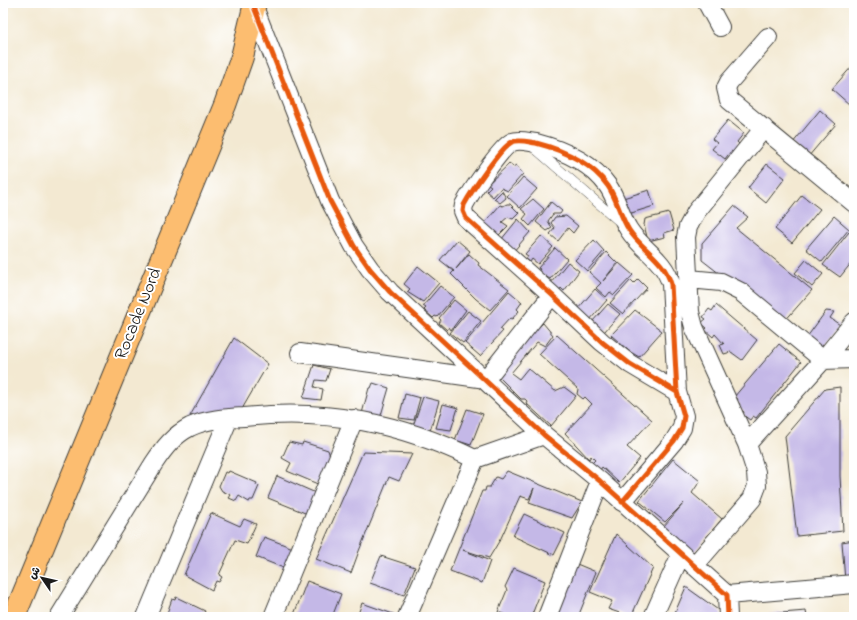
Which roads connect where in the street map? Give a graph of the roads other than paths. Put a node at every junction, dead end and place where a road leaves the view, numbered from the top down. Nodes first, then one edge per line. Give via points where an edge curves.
1 (706, 3) edge
2 (254, 5) edge
3 (720, 27) dead end
4 (768, 37) dead end
5 (764, 128) junction
6 (854, 203) edge
7 (689, 279) junction
8 (552, 295) junction
9 (854, 322) edge
10 (300, 353) dead end
11 (854, 359) edge
12 (823, 360) junction
13 (486, 379) junction
14 (678, 392) junction
15 (229, 418) junction
16 (354, 419) junction
17 (544, 435) junction
18 (747, 444) junction
19 (475, 459) junction
20 (600, 481) junction
21 (622, 502) junction
22 (681, 554) junction
23 (694, 566) junction
24 (854, 584) edge
25 (727, 595) junction
26 (3, 608) edge
27 (14, 617) edge
28 (59, 617) edge
29 (146, 617) edge
30 (273, 617) edge
31 (407, 617) edge
32 (547, 617) edge
33 (654, 617) edge
34 (728, 617) edge

1 - 3 street
2 - 13 street via 330,201 354,246 390,292
2 - 26 highway, Rocade Nord via 222,71
2 - 27 highway, Rocade Nord via 242,57 225,105
4 - 5 street via 726,88 728,100
5 - 6 street
5 - 7 street via 691,219 686,237
7 - 12 street via 721,282 740,292
7 - 18 street via 690,312 694,327
8 - 13 street
8 - 14 street via 617,355
8 - 14 street via 470,222 463,210 468,198 506,146 519,140 550,146 582,161 596,172 608,186 629,230 661,263 671,284
9 - 12 street
10 - 13 street
11 - 12 street
12 - 18 street
13 - 17 street
14 - 21 street via 684,416 682,428
15 - 16 street via 304,414
15 - 28 street via 191,427 168,443
15 - 29 street
16 - 19 street via 424,436
16 - 30 street
17 - 19 street
17 - 20 street
18 - 23 street via 756,472 755,493
19 - 31 street
20 - 21 street
20 - 32 street
21 - 22 street
22 - 23 street
22 - 33 street
23 - 25 street
24 - 25 street
25 - 34 street

